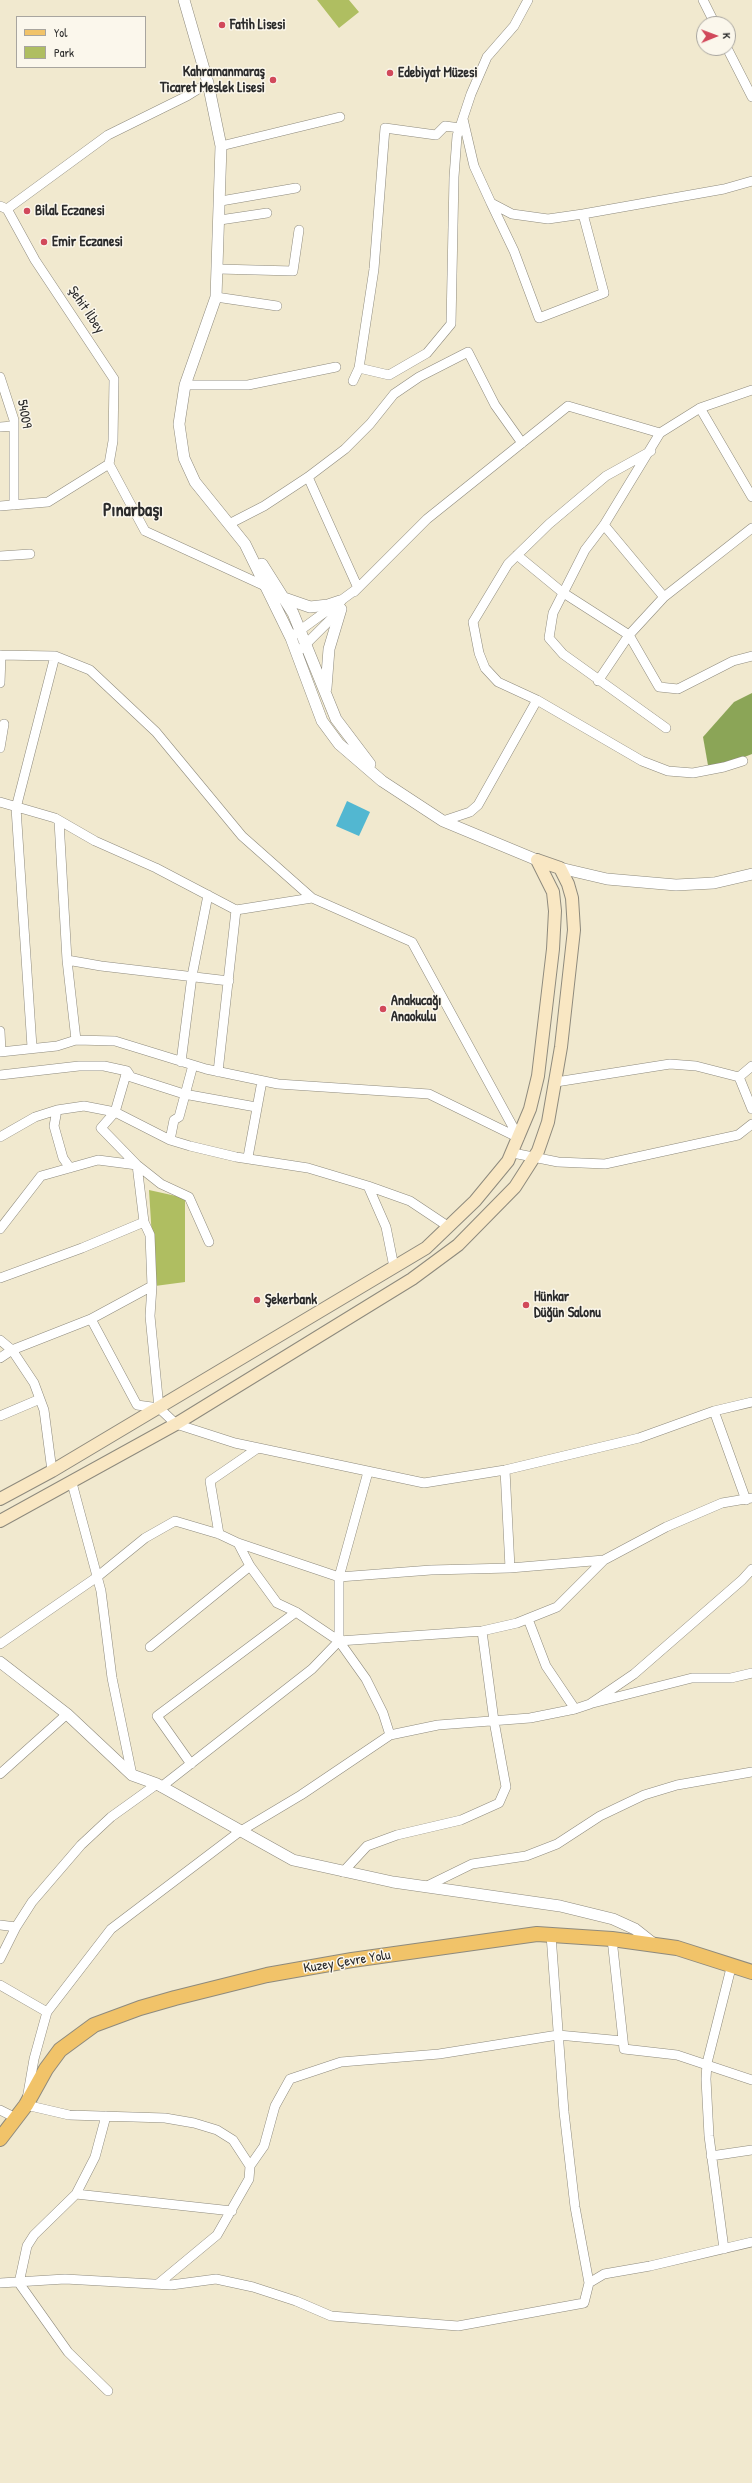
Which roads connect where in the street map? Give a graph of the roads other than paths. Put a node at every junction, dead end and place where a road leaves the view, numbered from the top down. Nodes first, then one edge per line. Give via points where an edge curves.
1 (184, 0) edge
2 (528, 0) edge
3 (703, 0) edge
4 (711, 16) edge
5 (731, 56) edge
6 (208, 82) junction
7 (752, 97) edge
8 (340, 117) dead end
9 (463, 119) junction
10 (460, 128) junction
11 (221, 146) junction
12 (752, 181) edge
13 (296, 188) dead end
14 (220, 201) junction
15 (491, 203) junction
16 (4, 208) edge
17 (267, 213) dead end
18 (583, 214) junction
19 (220, 220) junction
20 (299, 230) dead end
21 (218, 269) junction
22 (216, 297) junction
23 (276, 306) dead end
24 (336, 367) dead end
25 (359, 368) junction
26 (0, 377) edge
27 (353, 381) dead end
28 (185, 385) junction
29 (752, 390) edge
30 (700, 408) junction
31 (14, 426) junction
32 (0, 427) edge
33 (660, 433) junction
34 (522, 443) junction
35 (651, 451) junction
36 (109, 464) junction
37 (308, 477) junction
38 (752, 497) edge
39 (14, 505) junction
40 (0, 506) edge
41 (229, 524) junction
42 (604, 525) junction
43 (752, 528) edge
44 (245, 544) junction
45 (30, 554) dead end
46 (517, 555) junction
47 (0, 556) edge
48 (267, 587) junction
49 (358, 588) junction
50 (562, 592) junction
51 (664, 597) junction
52 (284, 598) junction
53 (341, 605) junction
54 (300, 630) junction
55 (629, 635) junction
56 (291, 638) junction
57 (306, 645) junction
58 (297, 653) junction
59 (1, 655) edge
60 (55, 656) junction
61 (752, 656) edge
62 (598, 681) junction
63 (0, 683) edge
64 (327, 697) junction
65 (537, 700) junction
66 (4, 724) dead end
67 (666, 728) dead end
68 (0, 748) edge
69 (742, 761) dead end
70 (382, 781) junction
71 (0, 802) edge
72 (16, 808) junction
73 (59, 821) junction
74 (443, 821) junction
75 (537, 860) junction
76 (560, 868) junction
77 (752, 874) edge
78 (208, 895) junction
79 (312, 898) junction
80 (236, 910) junction
81 (67, 960) junction
82 (192, 976) junction
83 (228, 981) junction
84 (0, 1031) edge
85 (76, 1040) junction
86 (32, 1047) junction
87 (1, 1052) edge
88 (181, 1062) junction
89 (193, 1065) junction
90 (752, 1066) edge
91 (127, 1071) junction
92 (218, 1072) junction
93 (0, 1075) edge
94 (739, 1077) junction
95 (262, 1081) junction
96 (556, 1082) junction
97 (184, 1094) junction
98 (256, 1107) junction
99 (752, 1109) edge
100 (57, 1110) junction
101 (115, 1112) junction
102 (752, 1124) edge
103 (1, 1135) edge
104 (519, 1138) junction
105 (170, 1140) junction
106 (512, 1153) junction
107 (248, 1157) junction
108 (534, 1158) junction
109 (137, 1164) junction
110 (70, 1168) junction
111 (368, 1186) junction
112 (144, 1222) junction
113 (449, 1227) junction
114 (0, 1229) edge
115 (209, 1242) dead end
116 (394, 1267) junction
117 (0, 1278) edge
118 (152, 1286) junction
119 (90, 1319) junction
120 (0, 1340) edge
121 (12, 1350) junction
122 (0, 1358) edge
123 (40, 1399) junction
124 (752, 1402) edge
125 (158, 1408) junction
126 (714, 1411) junction
127 (0, 1416) edge
128 (176, 1424) junction
129 (258, 1448) junction
130 (505, 1470) junction
131 (52, 1471) junction
132 (368, 1472) junction
133 (72, 1483) junction
134 (0, 1499) edge
135 (749, 1499) edge
136 (0, 1521) edge
137 (219, 1534) junction
138 (238, 1543) junction
139 (604, 1560) junction
140 (250, 1566) junction
141 (510, 1568) junction
142 (752, 1569) edge
143 (97, 1577) junction
144 (339, 1577) junction
145 (296, 1612) junction
146 (528, 1618) junction
147 (482, 1630) junction
148 (339, 1641) junction
149 (0, 1644) edge
150 (150, 1647) dead end
151 (0, 1662) edge
152 (752, 1673) edge
153 (590, 1704) junction
154 (575, 1709) junction
155 (66, 1714) junction
156 (494, 1721) junction
157 (390, 1735) junction
158 (191, 1764) junction
159 (752, 1772) edge
160 (0, 1774) edge
161 (132, 1775) junction
162 (159, 1785) junction
163 (240, 1832) junction
164 (343, 1872) junction
165 (425, 1887) junction
166 (0, 1925) edge
167 (16, 1927) junction
168 (551, 1935) junction
169 (612, 1938) junction
170 (654, 1944) junction
171 (0, 1959) edge
172 (732, 1964) junction
173 (752, 1972) edge
174 (0, 1985) edge
175 (47, 2012) junction
176 (558, 2035) junction
177 (623, 2041) junction
178 (707, 2063) junction
179 (752, 2080) edge
180 (26, 2105) junction
181 (0, 2110) edge
182 (106, 2116) junction
183 (16, 2118) junction
184 (0, 2139) edge
185 (752, 2150) edge
186 (712, 2156) junction
187 (250, 2166) junction
188 (76, 2194) junction
189 (232, 2212) junction
190 (752, 2242) edge
191 (724, 2249) junction
192 (0, 2283) edge
193 (19, 2283) junction
194 (589, 2283) junction
195 (158, 2284) junction
196 (108, 2391) dead end

1 - 6 street
2 - 9 street via 514,26 487,57
3 - 4 street
5 - 7 street
6 - 11 street
6 - 16 street via 187,96 108,135
8 - 11 street
9 - 10 street
9 - 15 street via 474,166
10 - 25 street via 454,177 451,324 427,353 389,375
10 - 25 street via 445,126 436,135 385,128 374,269
11 - 14 street
12 - 18 street via 724,189
13 - 14 street
14 - 19 street
15 - 18 street via 512,214 548,219
15 - 18 street via 514,251 539,318 604,293
16 - 36 street, Şehit İlbey via 35,260 114,379 113,441
17 - 19 street
19 - 21 street
20 - 21 street via 293,271
21 - 22 street
22 - 23 street
22 - 28 street
24 - 28 street via 248,385
25 - 27 street
26 - 31 street, 54009
28 - 41 street via 179,424 184,458 194,482
29 - 30 street
30 - 33 street
30 - 38 street
31 - 32 street
31 - 39 street, 54009
33 - 34 street via 568,406
33 - 35 street
34 - 37 street via 495,405 468,352 419,377 394,394 370,424 345,449
34 - 49 street via 427,519
35 - 42 street
35 - 46 street via 606,476
36 - 39 street via 48,502
36 - 48 street via 145,531
37 - 41 street via 264,506
37 - 49 street
39 - 40 street
41 - 44 street
42 - 50 street via 585,550
42 - 51 street
43 - 51 street
44 - 48 street
44 - 52 street via 262,564
45 - 47 street
46 - 50 street
46 - 65 street via 508,564 473,622 479,653 485,668 498,682
48 - 56 street
49 - 53 street
50 - 55 street
50 - 62 street via 553,613 549,638 563,654
51 - 55 street
52 - 53 street via 310,607
52 - 54 street
53 - 54 street
53 - 57 street
53 - 64 street via 329,649
54 - 56 street
54 - 57 street
55 - 61 street via 659,687 678,689 733,661
55 - 62 street
56 - 58 street
57 - 58 street
57 - 64 street
58 - 70 street via 322,721 339,744
59 - 60 street
59 - 63 street
60 - 72 street
60 - 79 street via 90,670 156,732 242,836
62 - 67 street
64 - 70 street via 336,719
65 - 69 street via 642,761 668,771 693,773
65 - 74 street via 478,805 470,812
66 - 68 street
70 - 74 street
71 - 72 street
72 - 73 street
72 - 86 street
73 - 78 street
73 - 81 street
74 - 75 street
75 - 76 main road
75 - 104 main road via 553,892 553,949 538,1076 530,1109
76 - 77 street via 607,879 676,885 714,883
76 - 96 main road via 572,898 574,930
78 - 80 street
78 - 82 street
79 - 80 street
79 - 104 street via 412,942
80 - 83 street
81 - 82 street
81 - 85 street
82 - 83 street
82 - 88 street
83 - 92 street
84 - 87 street
85 - 86 street via 57,1046
85 - 88 street via 115,1041
86 - 87 street
88 - 89 street
89 - 92 street
89 - 97 street
90 - 94 street
91 - 93 street via 104,1066 80,1066
91 - 97 street via 131,1077
91 - 101 street
92 - 95 street
94 - 96 street via 696,1066 670,1064
94 - 99 street
95 - 98 street
95 - 104 street via 429,1094
96 - 108 main road via 548,1122
97 - 98 street
97 - 105 street
98 - 107 street
100 - 101 street via 84,1106
100 - 103 street via 35,1117
100 - 110 street via 54,1126 63,1158
101 - 105 street
101 - 109 street via 102,1128
102 - 108 street via 738,1135 605,1164
104 - 106 main road
105 - 107 street via 236,1157
106 - 108 street
106 - 113 main road via 475,1201
107 - 111 street via 308,1168
108 - 128 main road via 516,1187 492,1214 458,1245 412,1279
109 - 110 street via 98,1160
109 - 112 street
109 - 115 street via 160,1184 189,1197
110 - 114 street via 41,1176
111 - 113 street via 410,1201
111 - 116 street via 386,1227
112 - 117 street
112 - 118 street via 150,1235
113 - 116 main road via 426,1248
116 - 125 main road
118 - 119 street
118 - 125 street via 150,1316
119 - 121 street
119 - 125 street via 137,1405
120 - 121 street
121 - 122 street
121 - 123 street via 34,1383
123 - 127 street
123 - 131 street via 44,1410
124 - 126 street
125 - 128 street
125 - 131 main road
126 - 130 street via 639,1438
126 - 135 street
128 - 129 street
128 - 133 main road
129 - 132 street
129 - 137 street via 210,1481
130 - 132 street via 424,1483
130 - 141 street
131 - 134 main road
132 - 144 street
133 - 136 main road
133 - 143 street
135 - 139 street via 722,1503 666,1527
137 - 138 street
137 - 143 street via 175,1521 145,1538
138 - 140 street
138 - 144 street
139 - 141 street
139 - 146 street via 557,1606
140 - 145 street via 277,1603
140 - 150 street
141 - 144 street via 431,1570
142 - 153 street via 634,1674
143 - 149 street
143 - 161 street via 107,1626 112,1678
144 - 148 street
145 - 148 street
145 - 158 street via 157,1716
146 - 147 street
146 - 154 street via 546,1666
147 - 148 street
147 - 156 street
148 - 157 street via 366,1679 383,1713
148 - 158 street via 312,1669
151 - 155 street
152 - 153 street via 731,1678 686,1679
153 - 154 street
154 - 156 street via 530,1718
155 - 160 street
155 - 161 street
156 - 157 street via 438,1725
156 - 164 street via 506,1787 499,1803 462,1820 397,1835 367,1846
157 - 163 street
158 - 162 street
159 - 165 street via 677,1785 644,1795 600,1816 557,1844 526,1856 472,1864
161 - 162 street
162 - 163 street
162 - 167 street via 112,1817 80,1845 32,1902
163 - 164 street via 293,1860
163 - 175 street via 111,1929
164 - 165 street
165 - 170 street via 560,1906 613,1919 635,1929
166 - 167 street
167 - 171 street
168 - 169 main road, Kuzey Çevre Yolu
168 - 176 street
168 - 180 main road, Kuzey Çevre Yolu via 511,1936 352,1960 267,1976 140,2008 94,2025 60,2050
169 - 170 main road, Kuzey Çevre Yolu
169 - 177 street
170 - 172 main road, Kuzey Çevre Yolu
172 - 173 main road, Kuzey Çevre Yolu
172 - 178 street
174 - 175 street
175 - 180 street via 34,2058
176 - 177 street
176 - 187 street via 439,2054 341,2062 290,2079 274,2106 264,2146
176 - 194 street via 575,2207
177 - 178 street via 624,2049 677,2055
178 - 179 street
178 - 186 street via 706,2094
180 - 182 street via 69,2115
180 - 183 main road, Kuzey Çevre Yolu
181 - 183 street
182 - 187 street via 165,2118 217,2130 233,2140
182 - 188 street via 95,2157
183 - 184 main road, Kuzey Çevre Yolu
185 - 186 street
186 - 191 street
187 - 189 street via 249,2179
188 - 189 street
188 - 193 street via 34,2235 27,2246
189 - 195 street via 217,2235
190 - 191 street
191 - 194 street via 604,2274
192 - 193 street
193 - 195 street via 65,2279
193 - 196 street via 68,2352
194 - 195 street via 584,2304 458,2326 331,2316 253,2287 216,2279

